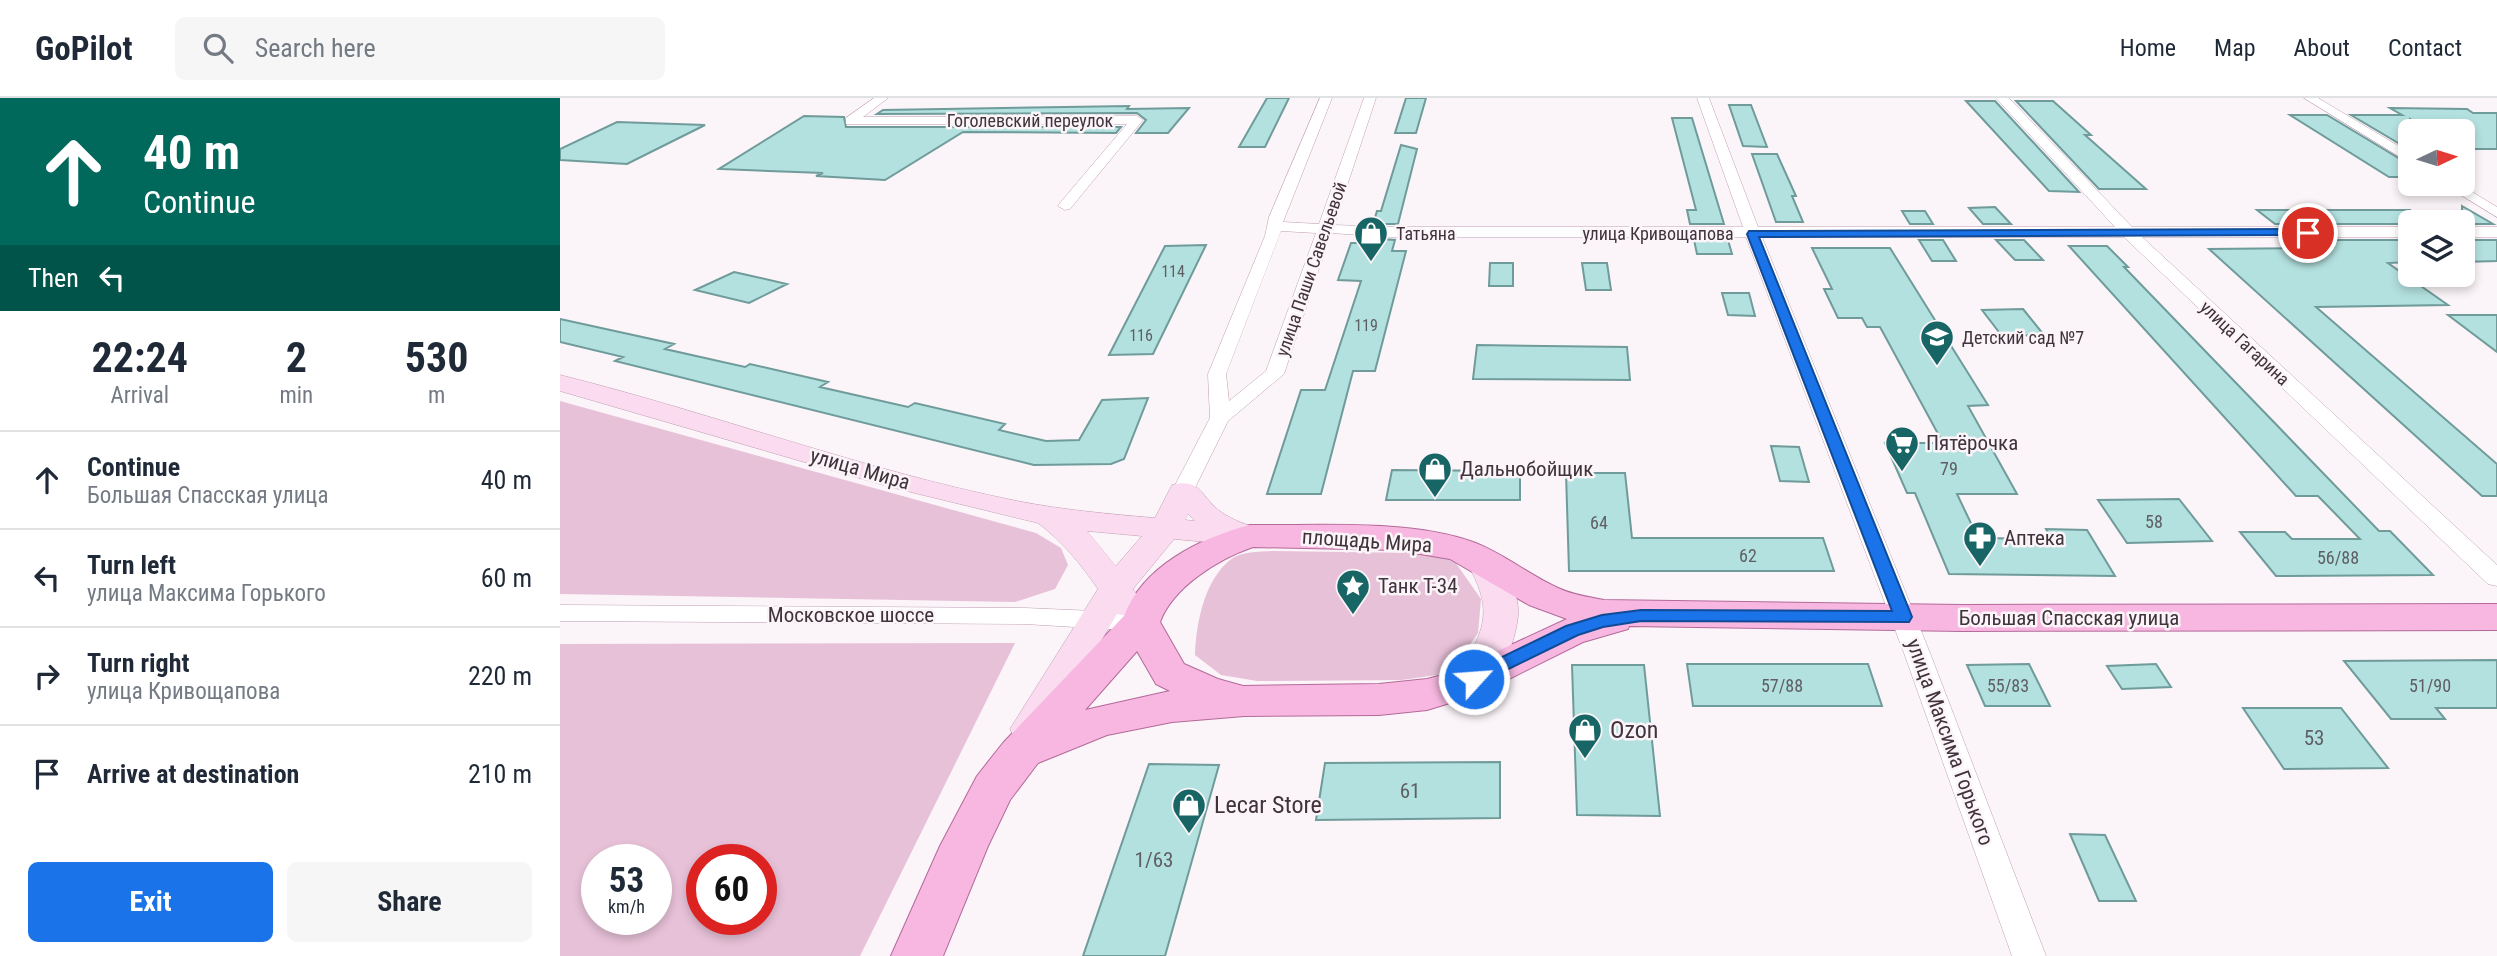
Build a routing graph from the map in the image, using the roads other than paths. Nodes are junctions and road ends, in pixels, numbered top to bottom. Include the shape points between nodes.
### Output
1 (882, 98) edge
2 (1326, 98) edge
3 (1370, 98) edge
4 (1703, 98) edge
5 (2002, 98) edge
6 (2310, 98) edge
7 (2398, 152) edge
8 (2469, 196) edge
9 (1065, 206) dead end
10 (2497, 213) edge
11 (1275, 226) junction
12 (1326, 228) junction
13 (2398, 232) edge
14 (2475, 232) edge
15 (2497, 232) edge
16 (2129, 233) junction
17 (1752, 234) junction
18 (560, 383) edge
19 (1220, 418) junction
20 (1183, 491) junction
21 (1048, 516) junction
22 (1164, 528) junction
23 (1250, 536) junction
24 (1481, 560) junction
25 (2497, 579) edge
26 (1115, 589) junction
27 (560, 613) edge
28 (1641, 615) junction
29 (1903, 617) junction
30 (2497, 617) edge
31 (1095, 621) junction
32 (1141, 622) junction
33 (1474, 679) junction
34 (1244, 700) junction
35 (1006, 772) junction
36 (917, 956) edge
37 (2029, 956) edge

1 - 9 street, Гоголевский переулок via 850,121 1137,120
2 - 11 street
3 - 12 street, улица Паши Савельевой
4 - 17 street, улица Максима Горького
5 - 16 street, улица Гагарина
6 - 7 street
8 - 10 street
11 - 12 street, улица Кривощапова
11 - 19 street via 1217,374
12 - 17 street, улица Кривощапова
12 - 19 street, улица Паши Савельевой via 1275,374
13 - 16 street, улица Кривощапова
14 - 15 street
16 - 17 street, улица Кривощапова
16 - 25 street, улица Гагарина
17 - 29 street, улица Максима Горького
18 - 21 street, улица Мира via 901,481
19 - 20 street, улица Паши Савельевой
20 - 22 street, улица Паши Савельевой
20 - 23 street via 1210,519
21 - 22 street, улица Мира
21 - 26 street via 1070,529
22 - 23 street, площадь Мира
22 - 26 street, улица Паши Савельевой
23 - 24 main road, площадь Мира via 1396,539 1461,550
23 - 32 main road, площадь Мира via 1226,544 1170,578 1149,600
24 - 28 main road, площадь Мира via 1569,607
24 - 33 street via 1494,578 1501,600 1500,631 1491,656
26 - 31 street, улица Паши Савельевой
26 - 32 street
27 - 31 street, Московское шоссе
28 - 29 main road, Большая Спасская улица
28 - 33 main road via 1572,631
29 - 30 main road, Большая Спасская улица
29 - 37 street, улица Максима Горького
31 - 32 street, Московское шоссе
31 - 35 street, улица Паши Савельевой
32 - 34 main road via 1170,674 1209,693
32 - 35 main road, площадь Мира
33 - 34 main road via 1408,697
34 - 35 main road via 1168,707 1101,720 1058,735
35 - 36 main road, площадь Мира via 964,846

